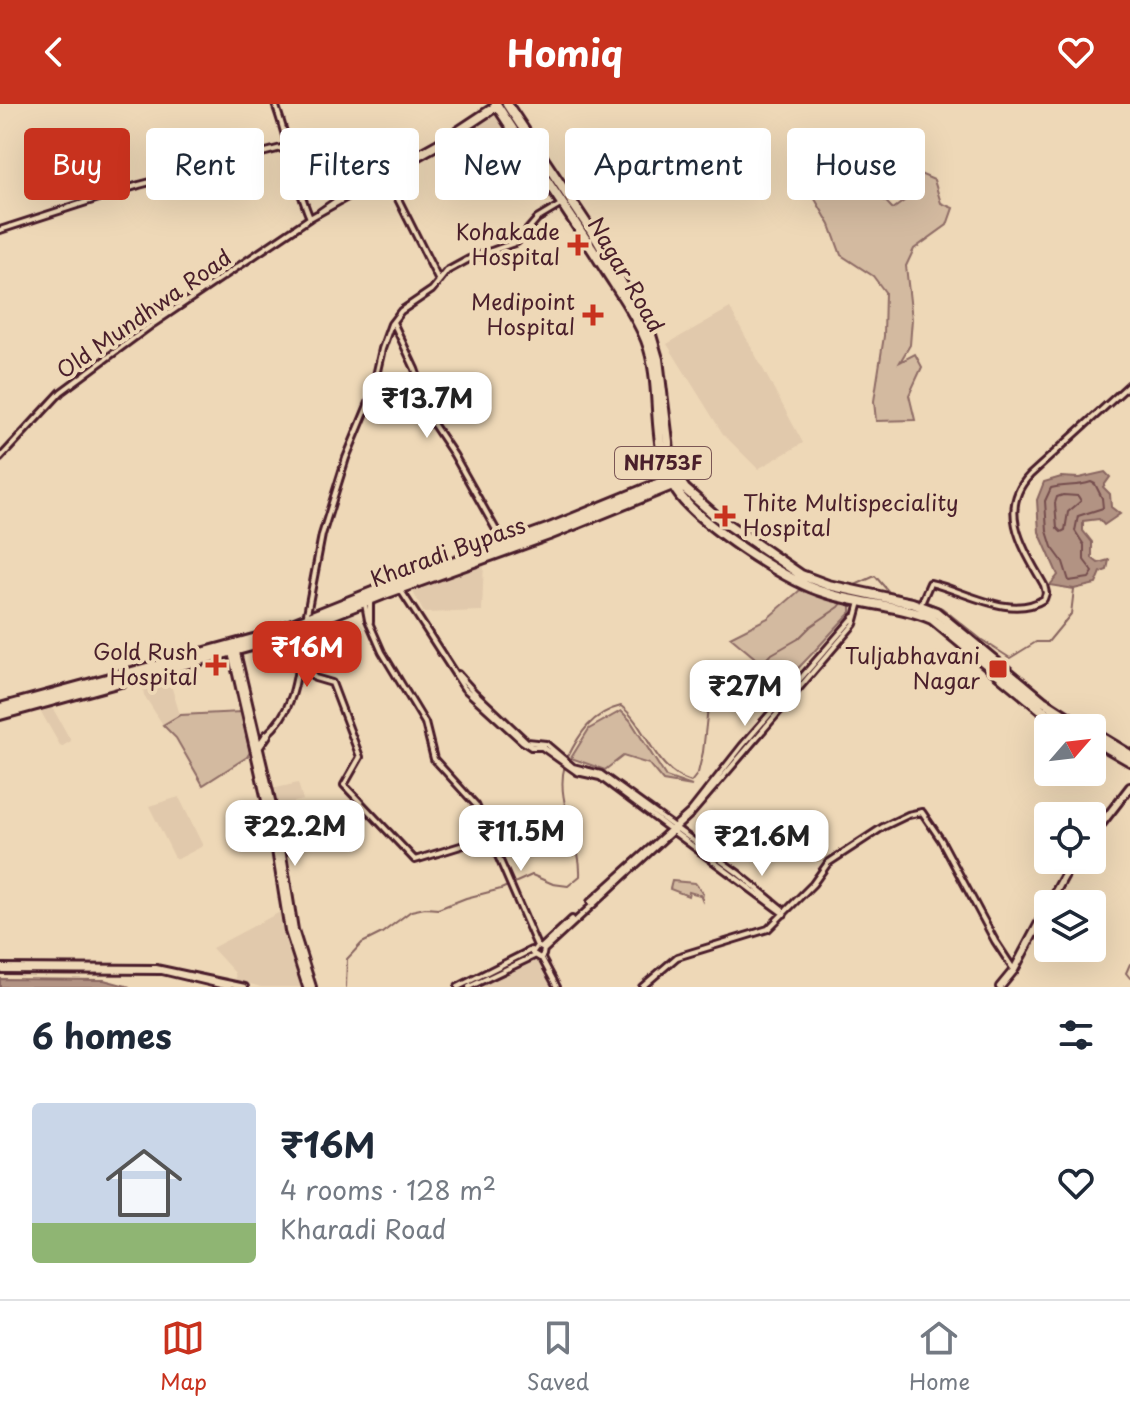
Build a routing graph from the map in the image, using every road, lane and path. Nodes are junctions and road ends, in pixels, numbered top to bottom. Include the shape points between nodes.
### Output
1 (275, 104) edge
2 (499, 105) edge
3 (283, 128) edge
4 (280, 148) edge
5 (419, 155) edge
6 (557, 189) junction
7 (303, 200) edge
8 (339, 200) edge
9 (398, 200) edge
10 (562, 204) junction
11 (310, 218) junction
12 (0, 230) edge
13 (439, 281) junction
14 (618, 281) junction
15 (393, 322) junction
16 (648, 327) junction
17 (1130, 384) edge
18 (0, 458) edge
19 (671, 485) junction
20 (503, 545) junction
21 (401, 588) junction
22 (848, 595) junction
23 (863, 598) junction
24 (367, 600) junction
25 (920, 606) junction
26 (305, 622) junction
27 (233, 648) junction
28 (299, 659) junction
29 (0, 708) edge
30 (1048, 708) junction
31 (1056, 714) edge
32 (1059, 714) edge
33 (0, 715) edge
34 (267, 735) joint
35 (255, 742) junction
36 (1106, 742) edge
37 (1106, 746) edge
38 (1130, 758) edge
39 (1130, 787) edge
40 (1106, 818) edge
41 (674, 829) junction
42 (490, 837) junction
43 (785, 913) junction
44 (1034, 932) edge
45 (539, 948) junction
46 (534, 956) junction
47 (541, 957) junction
48 (0, 968) edge
49 (1012, 968) junction
50 (229, 987) edge
51 (245, 987) edge
52 (309, 987) edge
53 (458, 987) edge
54 (469, 987) edge
55 (557, 987) edge
56 (642, 987) edge
57 (997, 987) edge

1 - 3 street
2 - 5 street, Old Mundhwa Road
2 - 6 highway, Nagar Road / NH753F
4 - 12 street via 139,185
6 - 10 highway, Nagar Road / NH753F
6 - 14 highway, Nagar Road / NH753F
7 - 11 street
8 - 11 street, Old Mundhwa Road
9 - 13 street
10 - 13 street via 536,220 517,242 454,266
10 - 14 highway, Nagar Road / NH753F
11 - 18 street, Old Mundhwa Road via 68,386
13 - 15 street
14 - 16 highway, Nagar Road / NH753F
14 - 19 highway, Nagar Road / NH753F via 648,347
15 - 20 street via 434,425
15 - 26 street via 322,535
16 - 19 highway
16 - 22 highway, Nagar Road / NH753F via 678,482 789,568
17 - 25 street via 1018,491 1017,535 1044,585 1044,599 1027,606 1003,604 930,583
19 - 20 highway, Kharadi Bypass via 544,537
19 - 22 highway, NH753F via 702,518 785,575 811,588
20 - 21 highway, Kharadi Bypass
20 - 26 highway, Kharadi Bypass
21 - 24 highway, Kharadi Bypass
21 - 41 street via 467,685 527,741 546,744 565,763 600,777
22 - 23 highway
23 - 25 highway
23 - 30 highway via 932,619
23 - 30 highway via 926,612 946,623
23 - 41 street via 854,617
24 - 26 highway, Kharadi Bypass
24 - 42 street via 370,625 425,723 434,759 476,805
25 - 30 highway via 948,620
26 - 27 highway, Kharadi Bypass
26 - 28 street
27 - 29 highway, Kharadi Bypass
27 - 33 highway, Kharadi Bypass
27 - 35 main road
28 - 34 street via 293,699
28 - 42 street via 315,678 332,683 360,757 344,785 415,860
30 - 31 highway
30 - 32 highway
34 - 35 main road
35 - 52 main road
36 - 38 highway
37 - 38 highway
39 - 40 main road
41 - 43 street
41 - 45 street
42 - 45 street
43 - 49 street via 828,863 883,827 922,812
43 - 56 street via 766,930 677,957
44 - 49 main road
45 - 46 street
45 - 47 street
45 - 53 street
46 - 47 street
46 - 54 street
47 - 55 street
48 - 50 street via 162,971
48 - 51 street via 156,968
49 - 57 main road

